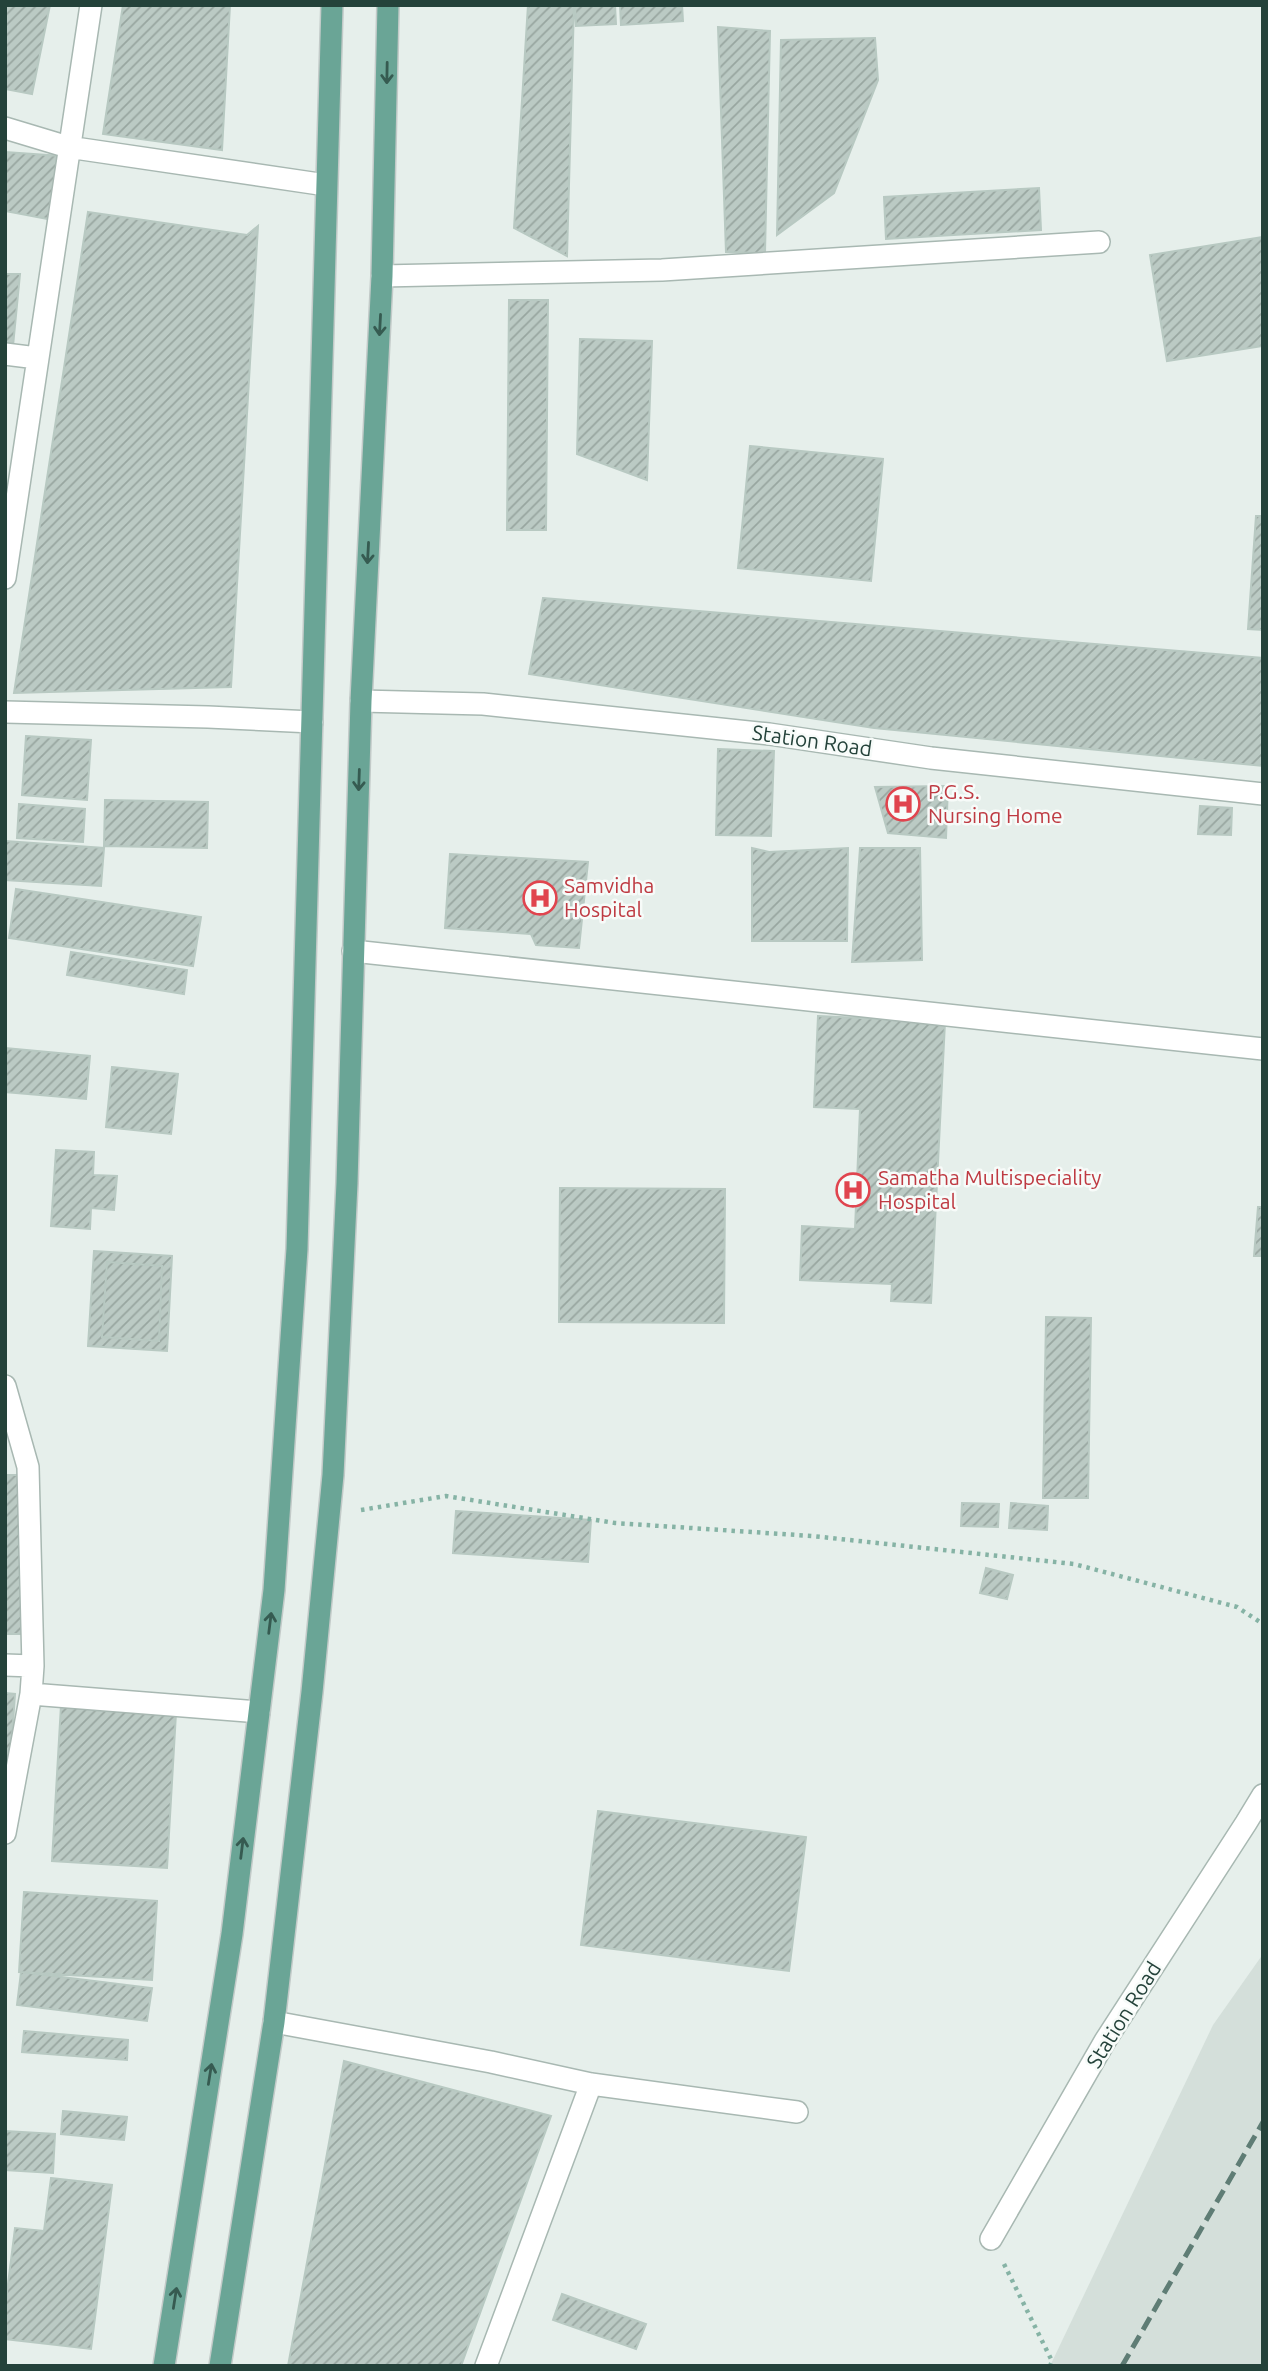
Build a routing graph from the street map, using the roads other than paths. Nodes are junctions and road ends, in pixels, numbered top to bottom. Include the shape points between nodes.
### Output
1 (91, 5) edge
2 (332, 5) edge
3 (388, 5) edge
4 (5, 128) edge
5 (68, 147) junction
6 (326, 185) junction
7 (1099, 242) dead end
8 (382, 276) junction
9 (5, 354) edge
10 (37, 358) junction
11 (5, 578) edge
12 (361, 701) junction
13 (5, 712) edge
14 (312, 722) junction
15 (1263, 794) edge
16 (354, 951) junction
17 (1263, 1049) edge
18 (5, 1386) edge
19 (5, 1664) edge
20 (33, 1666) junction
21 (31, 1694) junction
22 (259, 1712) junction
23 (1263, 1795) edge
24 (6, 1824) edge
25 (274, 2022) junction
26 (592, 2084) junction
27 (797, 2112) dead end
28 (991, 2239) road end
29 (164, 2366) edge
30 (220, 2366) edge
31 (486, 2366) edge

1 - 5 street
2 - 6 main road
3 -> 8 main road
4 - 5 street
5 - 6 street
5 - 10 street
6 - 14 main road
7 - 8 street via 662,270
8 -> 12 main road
9 - 10 street
10 - 11 street
12 - 15 street, Station Road via 483,704 619,718
12 -> 16 main road
13 - 14 street
22 -> 14 main road via 274,1590 297,1249
16 - 17 street
16 - 25 main road via 333,1475
18 - 20 street via 27,1467
19 - 20 street
20 - 21 street
21 - 22 street
21 - 24 street
29 -> 22 main road via 232,1934
23 - 28 street, Station Road via 1105,2041
25 - 26 street
25 - 30 main road
26 - 27 street
26 - 31 street

